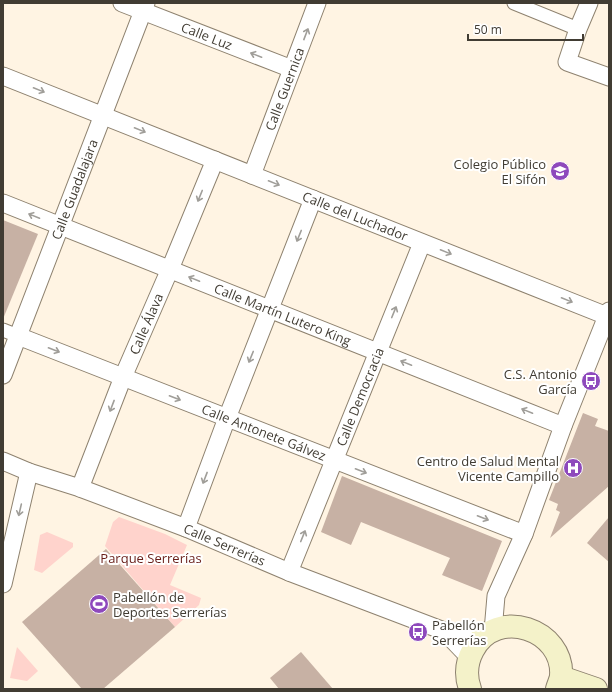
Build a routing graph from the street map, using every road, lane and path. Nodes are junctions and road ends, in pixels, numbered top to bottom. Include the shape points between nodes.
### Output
1 (122, 3) edge
2 (317, 3) edge
3 (514, 3) edge
4 (589, 3) edge
5 (145, 7) edge
6 (578, 29) junction
7 (292, 69) junction
8 (3, 76) edge
9 (609, 77) edge
10 (104, 116) junction
11 (215, 160) junction
12 (252, 175) junction
13 (313, 199) junction
14 (3, 203) edge
15 (60, 226) junction
16 (422, 243) junction
17 (170, 269) junction
18 (270, 310) junction
19 (608, 314) edge
20 (10, 333) edge
21 (377, 352) junction
22 (3, 375) edge
23 (123, 377) junction
24 (227, 418) junction
25 (563, 426) junction
26 (334, 460) junction
27 (3, 461) edge
28 (29, 472) junction
29 (80, 488) junction
30 (186, 528) junction
31 (524, 534) junction
32 (289, 572) junction
33 (3, 584) edge
34 (495, 599) junction
35 (519, 626) junction
36 (444, 631) junction
37 (483, 634) junction
38 (469, 658) junction
39 (559, 683) edge
40 (470, 689) edge
41 (596, 689) edge

1 - 5 street, Calle Luz
7 -> 2 street, Calle Guernica
3 - 6 street
4 - 6 street
7 -> 5 street, Calle Luz
5 - 10 street, Calle Guadalajara
6 - 9 street via 567,62
7 - 12 street, Calle Guernica
8 -> 10 street, Calle del Luchador
10 -> 11 street, Calle del Luchador
10 - 15 street, Calle Guadalajara
11 - 12 street, Calle del Luchador
11 -> 17 street, Calle Álava
12 -> 13 street, Calle del Luchador
13 - 16 street, Calle del Luchador
13 -> 18 street
15 -> 14 street, Calle Martín Lutero King
15 - 17 street, Calle Martín Lutero King
15 - 20 street, Calle Guadalajara
16 -> 19 street, Calle del Luchador
21 -> 16 street, Calle Democracia
18 -> 17 street, Calle Martín Lutero King
17 - 23 street, Calle Álava
18 - 21 street, Calle Martín Lutero King
18 -> 24 street
19 - 25 street
20 - 22 street, Calle Guadalajara
20 -> 23 street, Calle Antonete Gálvez
25 -> 21 street, Calle Martín Lutero King
21 - 26 street, Calle Democracia
23 -> 24 street, Calle Antonete Gálvez
23 -> 29 street, Calle Álava
24 - 26 street, Calle Antonete Gálvez
24 -> 30 street
25 - 31 street
26 -> 31 street, Calle Antonete Gálvez
32 -> 26 street, Calle Democracia
27 - 28 street, Calle Serrerías
28 - 29 street, Calle Serrerías
28 -> 33 street
29 - 30 street, Calle Serrerías
30 - 32 street, Calle Serrerías
31 - 34 street
32 - 36 street, Calle Serrerías
34 - 35 street via 508,618
34 - 37 street
35 - 37 main road via 506,626
35 - 39 main road via 536,632 550,643 558,659
36 - 37 street
36 - 38 street
37 - 38 main road
38 - 40 main road via 467,681
39 - 41 main road

